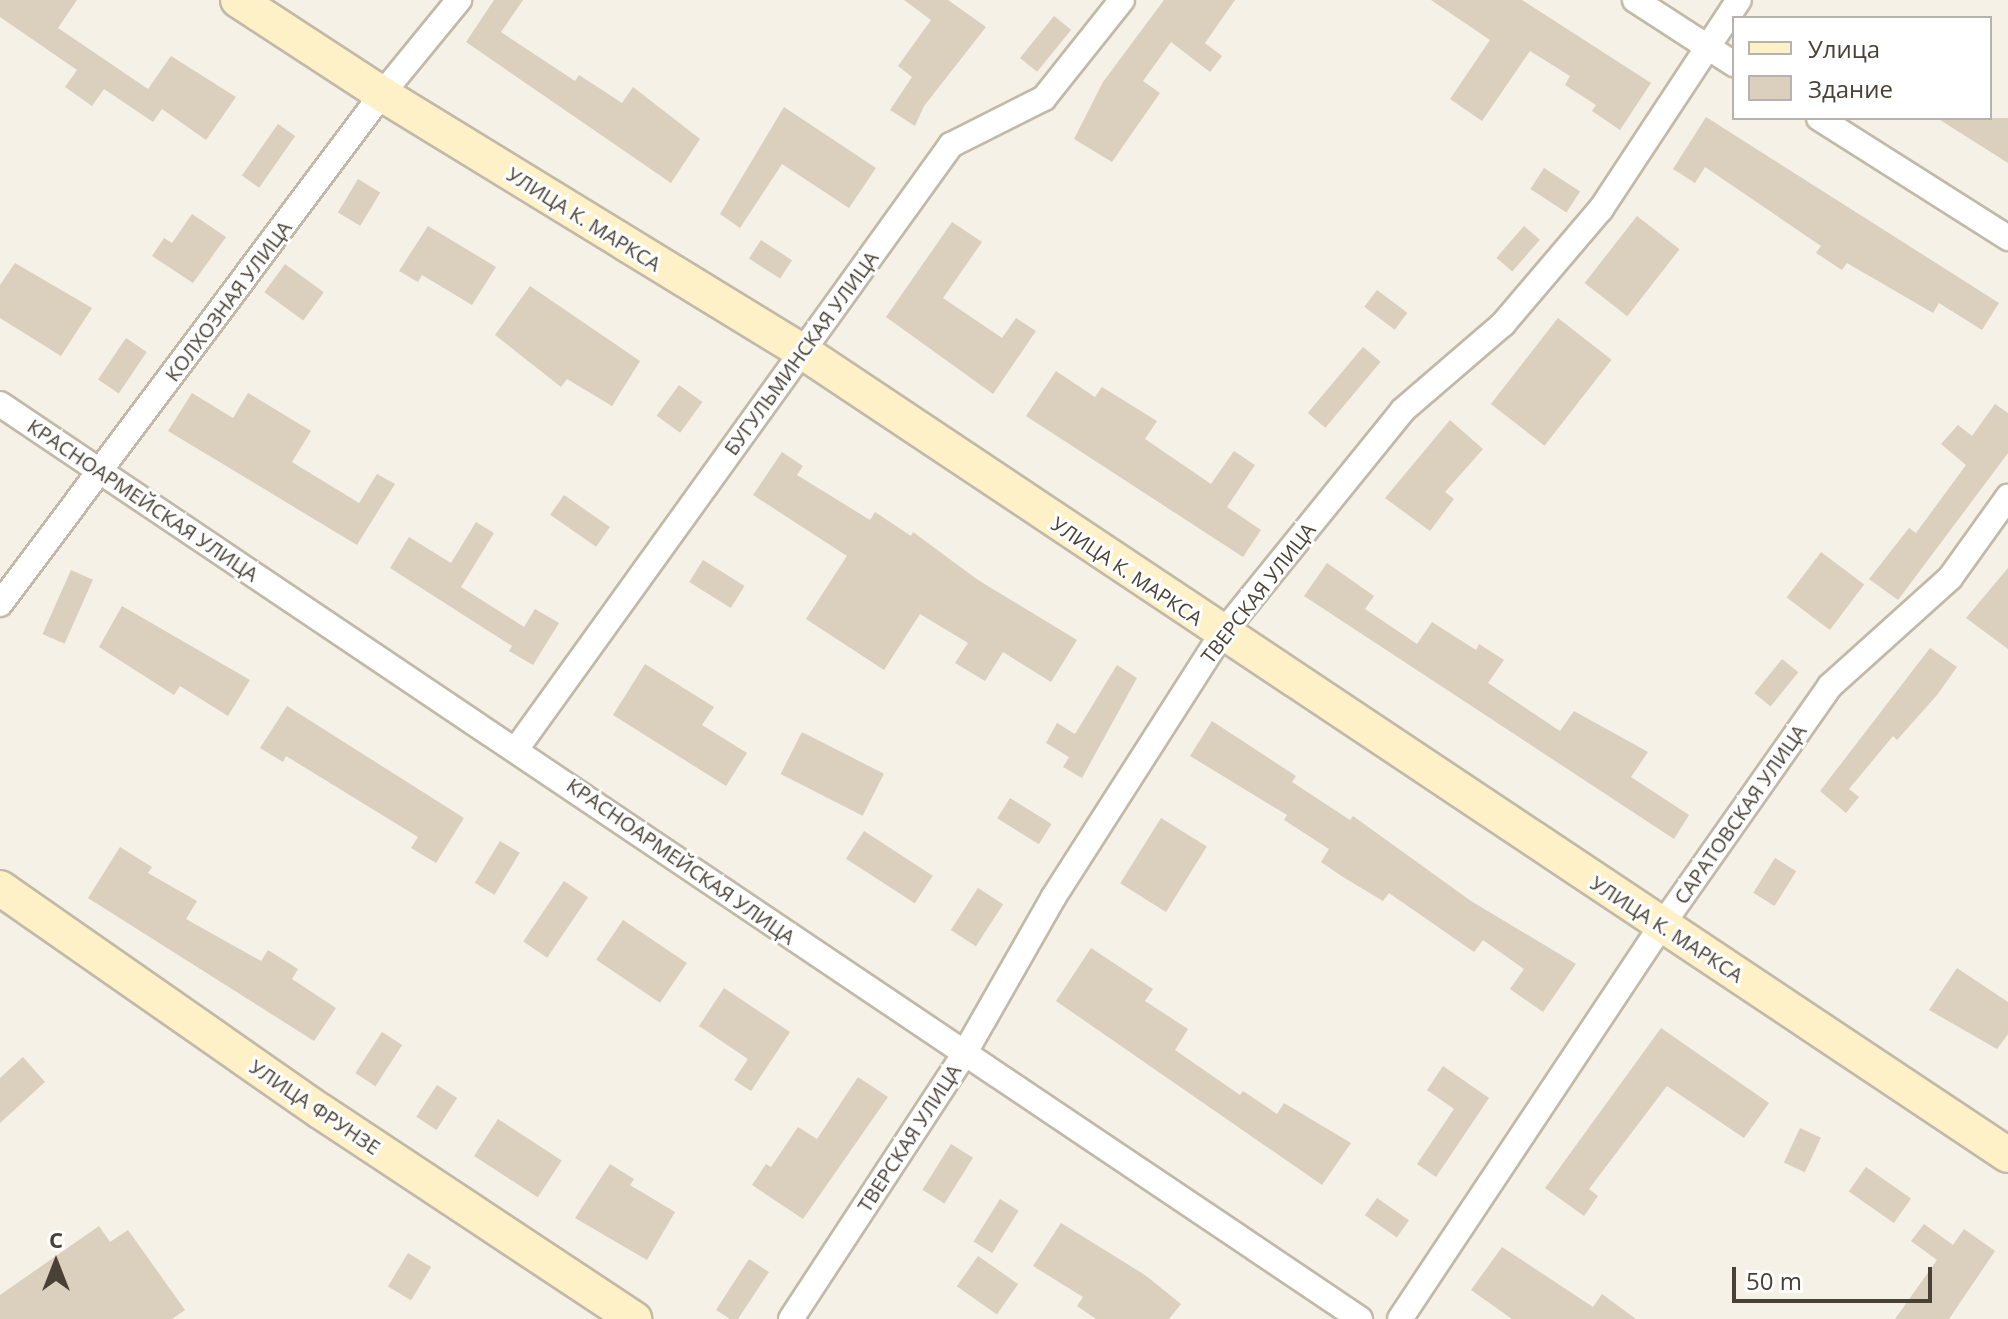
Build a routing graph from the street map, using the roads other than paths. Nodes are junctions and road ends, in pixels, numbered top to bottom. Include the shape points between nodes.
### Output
1 (238, 0) edge
2 (459, 0) edge
3 (1122, 0) edge
4 (1635, 0) edge
5 (1739, 0) edge
6 (1709, 48) junction
7 (1732, 63) edge
8 (382, 94) junction
9 (1822, 120) edge
10 (2008, 238) edge
11 (802, 351) junction
12 (0, 404) edge
13 (100, 472) junction
14 (2008, 497) edge
15 (0, 604) edge
16 (1221, 635) junction
17 (517, 748) junction
18 (0, 888) edge
19 (1662, 925) junction
20 (963, 1056) junction
21 (2008, 1155) edge
22 (634, 1319) edge
23 (791, 1319) edge
24 (1360, 1319) edge
25 (1400, 1319) edge

1 - 8 main road, УЛИЦА К. МАРКСА
2 - 8 street, КОЛХОЗНАЯ УЛИЦА
3 - 11 street, БУГУЛЬМИНСКАЯ УЛИЦА via 1044,98 951,145
4 - 6 street
5 - 6 street, ТВЕРСКАЯ УЛИЦА
6 - 7 street
6 - 16 street, ТВЕРСКАЯ УЛИЦА via 1601,209 1503,324 1403,410
8 - 11 main road, УЛИЦА К. МАРКСА
8 - 13 street, КОЛХОЗНАЯ УЛИЦА
9 - 10 street
11 - 16 main road, УЛИЦА К. МАРКСА
11 - 17 street, БУГУЛЬМИНСКАЯ УЛИЦА
12 - 13 street, КРАСНОАРМЕЙСКАЯ УЛИЦА
13 - 15 street, КОЛХОЗНАЯ УЛИЦА
13 - 17 street, КРАСНОАРМЕЙСКАЯ УЛИЦА
14 - 19 street, САРАТОВСКАЯ УЛИЦА via 1950,578 1830,686
16 - 19 main road, УЛИЦА К. МАРКСА
16 - 20 street, ТВЕРСКАЯ УЛИЦА via 1053,898
17 - 20 street, КРАСНОАРМЕЙСКАЯ УЛИЦА
18 - 22 main road, УЛИЦА ФРУНЗЕ via 320,1111
19 - 21 main road, УЛИЦА К. МАРКСА
19 - 25 street, САРАТОВСКАЯ УЛИЦА
20 - 23 street, ТВЕРСКАЯ УЛИЦА
20 - 24 street, КРАСНОАРМЕЙСКАЯ УЛИЦА

